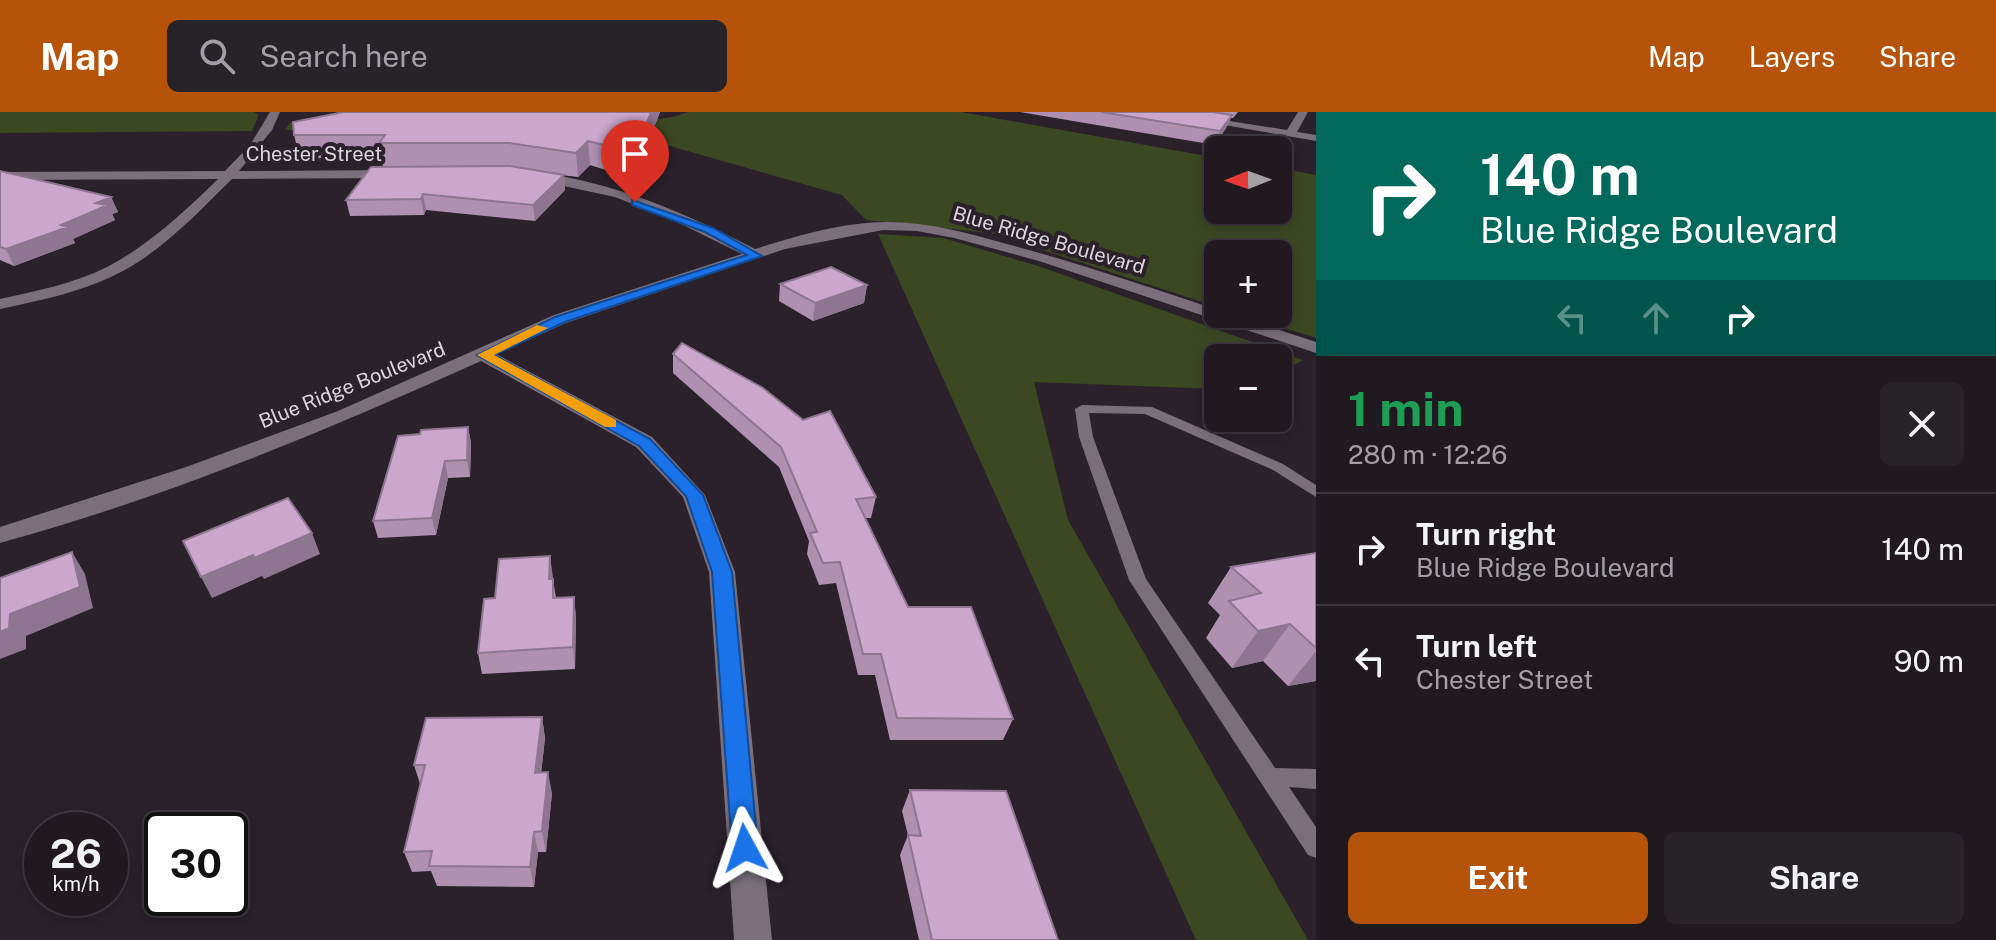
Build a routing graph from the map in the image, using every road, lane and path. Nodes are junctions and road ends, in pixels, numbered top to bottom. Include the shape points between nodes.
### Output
1 (275, 112) edge
2 (1154, 112) edge
3 (1303, 112) edge
4 (1290, 134) junction
5 (1316, 138) edge
6 (417, 174) edge
7 (228, 175) junction
8 (524, 175) edge
9 (0, 176) edge
10 (757, 256) junction
11 (0, 304) edge
12 (1316, 348) edge
13 (484, 355) junction
14 (1316, 492) edge
15 (0, 535) edge
16 (1269, 777) junction
17 (1316, 779) edge
18 (1316, 847) edge
19 (753, 940) edge

1 - 7 street via 266,133
2 - 4 street
3 - 4 street
4 - 5 street
6 - 7 street, Chester Street
7 - 9 street, Chester Street
7 - 11 street via 124,264 91,279
8 - 10 street via 586,184 709,230
10 - 12 street, Blue Ridge Boulevard via 835,233 917,227 1044,258
10 - 13 street, Blue Ridge Boulevard via 560,319
13 - 15 street, Blue Ridge Boulevard via 194,472
13 - 19 street via 644,442 694,495 722,572
14 - 16 lane via 1278,467 1147,410 1082,409 1086,437 1138,580
16 - 17 lane
16 - 18 lane

